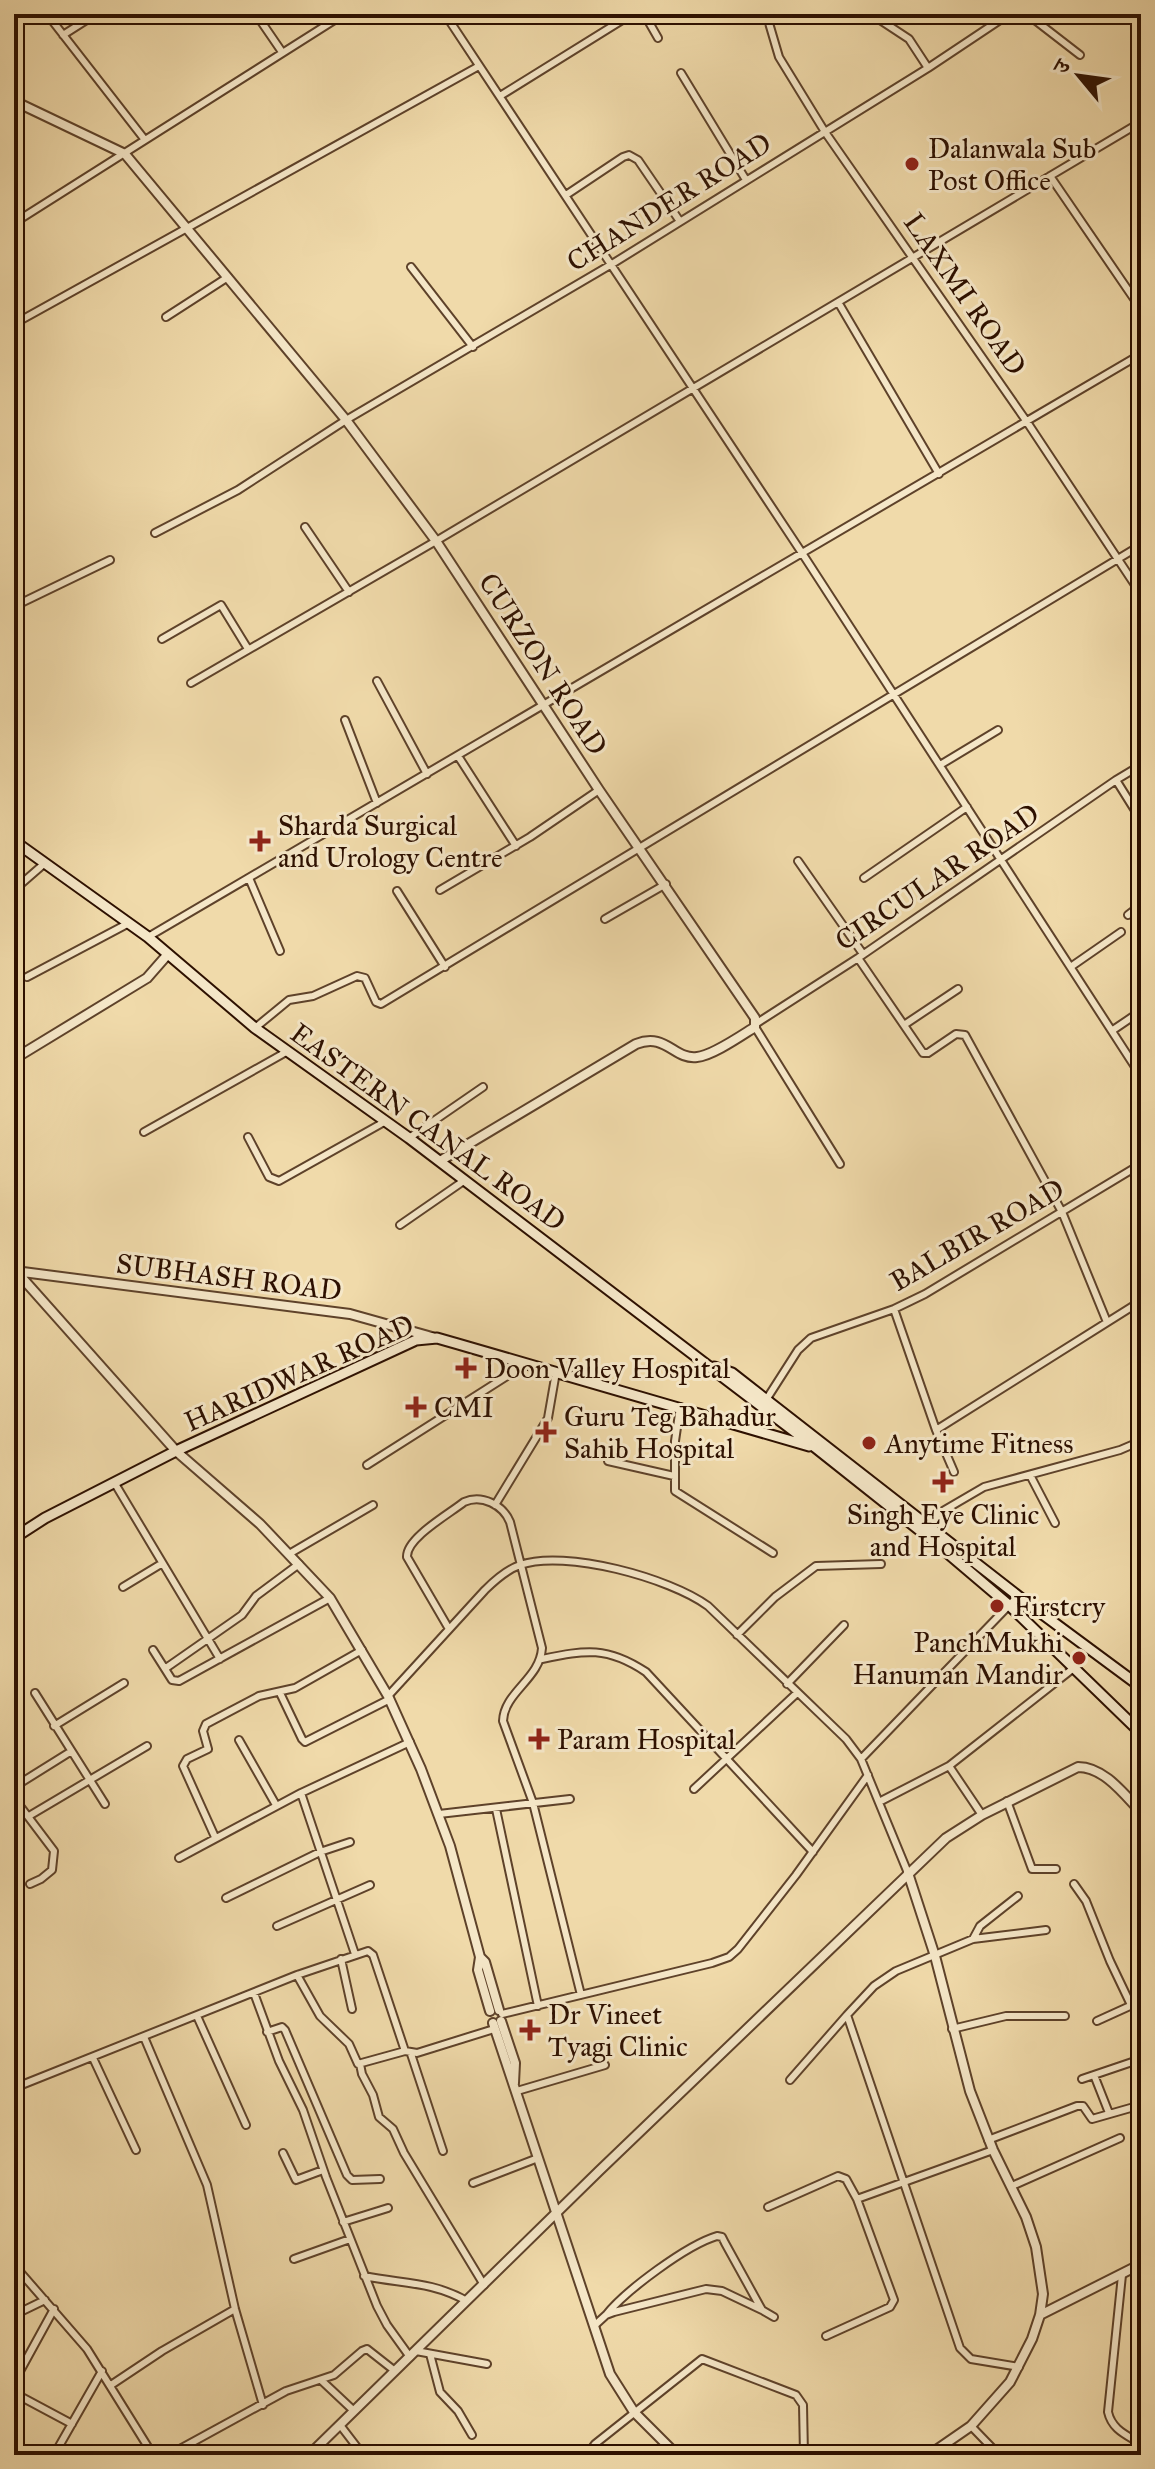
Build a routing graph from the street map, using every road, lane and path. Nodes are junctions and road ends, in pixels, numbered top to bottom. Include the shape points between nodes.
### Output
1 (47, 14) edge
2 (96, 14) edge
3 (256, 14) edge
4 (344, 14) edge
5 (445, 14) edge
6 (632, 14) edge
7 (641, 14) edge
8 (871, 14) edge
9 (1009, 14) edge
10 (1027, 14) edge
11 (766, 16) edge
12 (63, 35) junction
13 (658, 38) dead end
14 (282, 52) junction
15 (1080, 55) dead end
16 (479, 66) junction
17 (928, 68) junction
18 (681, 73) dead end
19 (500, 96) junction
20 (14, 101) edge
21 (1141, 122) edge
22 (825, 132) junction
23 (145, 140) junction
24 (125, 154) junction
25 (1050, 176) junction
26 (746, 180) junction
27 (566, 195) junction
28 (679, 220) junction
29 (14, 223) edge
30 (187, 228) junction
31 (913, 258) junction
32 (612, 264) junction
33 (411, 267) dead end
34 (228, 277) junction
35 (838, 302) junction
36 (1141, 309) edge
37 (166, 317) dead end
38 (14, 324) edge
39 (473, 347) junction
40 (1141, 354) edge
41 (693, 388) junction
42 (346, 420) junction
43 (1027, 422) junction
44 (939, 474) junction
45 (305, 527) dead end
46 (155, 533) dead end
47 (436, 541) junction
48 (1141, 545) edge
49 (802, 553) junction
50 (1117, 559) junction
51 (110, 560) dead end
52 (349, 592) junction
53 (1141, 594) edge
54 (14, 602) edge
55 (162, 639) dead end
56 (248, 649) junction
57 (377, 681) dead end
58 (191, 683) dead end
59 (895, 695) junction
60 (544, 707) junction
61 (345, 720) dead end
62 (998, 730) dead end
63 (458, 756) junction
64 (940, 765) junction
65 (1141, 765) edge
66 (427, 774) junction
67 (1116, 780) junction
68 (599, 790) junction
69 (377, 803) junction
70 (967, 807) junction
71 (1141, 820) edge
72 (14, 841) edge
73 (516, 846) junction
74 (639, 847) junction
75 (1002, 859) junction
76 (798, 861) dead end
77 (45, 863) junction
78 (249, 878) junction
79 (864, 878) dead end
80 (666, 884) junction
81 (14, 890) edge
82 (440, 890) dead end
83 (397, 891) dead end
84 (1141, 905) edge
85 (1128, 915) dead end
86 (605, 919) dead end
87 (129, 923) junction
88 (1121, 932) dead end
89 (148, 937) junction
90 (280, 951) dead end
91 (168, 954) junction
92 (860, 956) junction
93 (1072, 966) junction
94 (445, 967) junction
95 (27, 977) dead end
96 (958, 989) dead end
97 (1141, 1011) edge
98 (756, 1025) junction
99 (904, 1025) junction
100 (255, 1028) junction
101 (1113, 1030) junction
102 (288, 1051) junction
103 (14, 1059) edge
104 (1141, 1076) edge
105 (483, 1087) dead end
106 (386, 1121) junction
107 (144, 1132) dead end
108 (248, 1137) dead end
109 (409, 1138) junction
110 (440, 1161) junction
111 (840, 1164) dead end
112 (1141, 1164) edge
113 (465, 1180) junction
114 (1062, 1212) junction
115 (400, 1225) dead end
116 (15, 1271) edge
117 (1141, 1301) edge
118 (894, 1309) junction
119 (1107, 1322) junction
120 (437, 1338) junction
121 (526, 1364) junction
122 (711, 1366) junction
123 (556, 1372) junction
124 (766, 1400) junction
125 (680, 1407) junction
126 (936, 1430) junction
127 (1141, 1441) edge
128 (819, 1445) junction
129 (176, 1451) junction
130 (608, 1461) dead end
131 (367, 1465) dead end
132 (954, 1472) dead end
133 (1030, 1475) junction
134 (674, 1476) junction
135 (114, 1482) junction
136 (373, 1505) dead end
137 (495, 1505) junction
138 (1055, 1523) dead end
139 (920, 1525) junction
140 (15, 1536) edge
141 (773, 1553) dead end
142 (289, 1554) junction
143 (161, 1564) junction
144 (299, 1564) junction
145 (521, 1564) junction
146 (881, 1564) dead end
147 (123, 1587) dead end
148 (1018, 1596) junction
149 (330, 1598) junction
150 (1010, 1606) junction
151 (844, 1625) dead end
152 (449, 1629) junction
153 (737, 1635) junction
154 (207, 1640) junction
155 (153, 1650) dead end
156 (362, 1650) junction
157 (220, 1659) junction
158 (542, 1659) junction
159 (1075, 1667) junction
160 (166, 1668) junction
161 (124, 1683) dead end
162 (787, 1684) junction
163 (1141, 1687) edge
164 (35, 1693) dead end
165 (280, 1693) junction
166 (797, 1693) junction
167 (389, 1697) junction
168 (54, 1726) junction
169 (1141, 1733) edge
170 (239, 1740) dead end
171 (410, 1742) junction
172 (147, 1746) dead end
173 (70, 1752) junction
174 (727, 1758) junction
175 (861, 1759) junction
176 (949, 1766) junction
177 (868, 1775) junction
178 (90, 1781) junction
179 (14, 1787) edge
180 (694, 1789) dead end
181 (301, 1793) junction
182 (14, 1798) edge
183 (570, 1799) dead end
184 (1007, 1801) junction
185 (879, 1802) junction
186 (533, 1803) junction
187 (105, 1804) dead end
188 (276, 1805) junction
189 (496, 1809) junction
190 (1141, 1812) edge
191 (439, 1814) junction
192 (982, 1815) junction
193 (29, 1816) junction
194 (215, 1837) junction
195 (350, 1842) dead end
196 (320, 1852) junction
197 (813, 1852) junction
198 (179, 1858) dead end
199 (1056, 1869) dead end
200 (908, 1873) junction
201 (30, 1884) dead end
202 (1074, 1884) dead end
203 (370, 1885) dead end
204 (1018, 1896) dead end
205 (226, 1898) dead end
206 (336, 1898) junction
207 (277, 1926) dead end
208 (1046, 1930) dead end
209 (973, 1939) junction
210 (355, 1954) junction
211 (935, 1956) junction
212 (341, 1959) junction
213 (297, 1975) junction
214 (254, 1993) junction
215 (581, 1995) junction
216 (1141, 2001) edge
217 (1131, 2005) junction
218 (538, 2006) junction
219 (352, 2009) dead end
220 (847, 2015) junction
221 (197, 2016) junction
222 (1065, 2016) dead end
223 (497, 2018) junction
224 (1097, 2021) dead end
225 (952, 2029) junction
226 (267, 2032) junction
227 (144, 2037) junction
228 (408, 2052) junction
229 (93, 2058) junction
230 (1141, 2059) edge
231 (360, 2064) junction
232 (605, 2065) dead end
233 (1094, 2075) junction
234 (1082, 2079) dead end
235 (790, 2080) dead end
236 (14, 2088) edge
237 (516, 2088) junction
238 (1141, 2105) edge
239 (1109, 2113) junction
240 (246, 2125) dead end
241 (1120, 2138) dead end
242 (988, 2140) junction
243 (136, 2150) dead end
244 (993, 2150) junction
245 (443, 2151) dead end
246 (283, 2153) dead end
247 (538, 2158) junction
248 (323, 2170) junction
249 (380, 2179) dead end
250 (903, 2181) junction
251 (473, 2183) dead end
252 (1012, 2186) junction
253 (857, 2199) junction
254 (768, 2207) dead end
255 (388, 2208) dead end
256 (557, 2213) junction
257 (343, 2222) junction
258 (350, 2239) junction
259 (294, 2259) dead end
260 (1141, 2264) edge
261 (14, 2265) edge
262 (1122, 2275) junction
263 (364, 2276) junction
264 (484, 2285) junction
265 (45, 2300) junction
266 (467, 2301) junction
267 (54, 2309) junction
268 (235, 2309) junction
269 (762, 2310) junction
270 (14, 2315) edge
271 (606, 2315) junction
272 (1040, 2315) junction
273 (774, 2317) dead end
274 (594, 2326) junction
275 (826, 2336) dead end
276 (413, 2354) junction
277 (430, 2354) junction
278 (487, 2364) dead end
279 (1019, 2367) junction
280 (102, 2371) junction
281 (395, 2371) junction
282 (321, 2380) junction
283 (14, 2382) edge
284 (111, 2385) junction
285 (14, 2393) edge
286 (263, 2405) junction
287 (354, 2411) junction
288 (634, 2412) junction
289 (72, 2424) junction
290 (340, 2425) junction
291 (971, 2426) junction
292 (472, 2435) dead end
293 (1141, 2444) edge
294 (149, 2447) junction
295 (54, 2455) edge
296 (144, 2455) edge
297 (153, 2455) edge
298 (169, 2455) edge
299 (309, 2455) edge
300 (363, 2455) edge
301 (587, 2455) edge
302 (677, 2455) edge
303 (804, 2455) edge
304 (929, 2455) edge
305 (999, 2455) edge

1 - 12 street
2 - 12 street
3 - 14 street
4 - 14 street
5 - 16 street
6 - 19 street
7 - 13 street
8 - 17 street via 909,39
9 - 17 street, CHANDER ROAD
10 - 15 street
11 - 22 street, LAXMI ROAD via 779,57
12 - 23 street
14 - 23 street
16 - 19 street
16 - 30 street
17 - 22 street, CHANDER ROAD
18 - 26 street
19 - 27 street
20 - 24 street, CURZON ROAD
21 - 25 street
22 - 26 street, CHANDER ROAD
22 - 31 street, LAXMI ROAD
23 - 24 street
24 - 29 street
24 - 30 street, CURZON ROAD
25 - 31 street
25 - 36 street
26 - 28 street, CHANDER ROAD
27 - 28 street via 629,155 638,160
27 - 32 street
28 - 32 street, CHANDER ROAD
30 - 34 street, CURZON ROAD
30 - 38 street
31 - 35 street
31 - 43 street, LAXMI ROAD
32 - 39 street, CHANDER ROAD
32 - 41 street
33 - 39 street
34 - 37 street
34 - 42 street, CURZON ROAD
35 - 41 street
35 - 44 street
39 - 42 street, CHANDER ROAD
40 - 43 street
41 - 47 street
41 - 49 street
42 - 46 street, CHANDER ROAD via 238,490
42 - 47 street, CURZON ROAD
43 - 44 street
43 - 50 street, LAXMI ROAD
44 - 49 street
45 - 52 street
47 - 52 street
47 - 60 street, CURZON ROAD
48 - 50 street
49 - 59 street
49 - 60 street
50 - 53 street, LAXMI ROAD
50 - 59 street
51 - 54 street
52 - 56 street
55 - 56 street via 221,605
56 - 58 street
57 - 66 street
59 - 64 street
59 - 74 street
60 - 63 street
60 - 68 street, CURZON ROAD
61 - 69 street
62 - 64 street
63 - 66 street
63 - 73 street
64 - 70 street
65 - 67 street, CIRCULAR ROAD
66 - 69 street
67 - 71 street
67 - 75 street, CIRCULAR ROAD
68 - 73 street
68 - 74 street, CURZON ROAD
69 - 78 street
70 - 75 street
70 - 79 street
72 - 77 main road, EASTERN CANAL ROAD
73 - 82 street
74 - 80 street, CURZON ROAD
74 - 94 street
75 - 92 street, CIRCULAR ROAD
75 - 93 street
76 - 92 street
77 - 81 street
77 - 87 main road, EASTERN CANAL ROAD
78 - 89 street
78 - 90 street
80 - 86 street
80 - 98 street, CURZON ROAD
83 - 94 street
84 - 85 street
87 - 89 main road, EASTERN CANAL ROAD
87 - 95 street
88 - 93 street
89 - 91 main road, EASTERN CANAL ROAD
91 - 100 main road, EASTERN CANAL ROAD
91 - 103 street via 147,978
92 - 98 street, CIRCULAR ROAD
92 - 99 street
93 - 101 street
94 - 100 street via 378,1005 365,978 357,976 313,996 289,1000
96 - 99 street
97 - 101 street
98 - 110 street via 701,1057 654,1040 636,1044
98 - 111 street
99 - 114 street via 925,1054 956,1034 965,1035
100 - 102 main road, EASTERN CANAL ROAD
101 - 104 street
102 - 106 main road, EASTERN CANAL ROAD
102 - 107 street
105 - 109 street
106 - 108 street via 279,1181 269,1177
106 - 109 main road, EASTERN CANAL ROAD
109 - 110 main road, EASTERN CANAL ROAD
110 - 113 main road, EASTERN CANAL ROAD
112 - 114 street, BALBIR ROAD
113 - 115 street
113 - 122 main road, EASTERN CANAL ROAD
114 - 118 street, BALBIR ROAD via 951,1281
114 - 119 street
116 - 120 street, SUBHASH ROAD via 350,1314
116 - 129 street
117 - 119 street
118 - 124 street, BALBIR ROAD via 811,1338
118 - 126 street
119 - 126 street
120 - 121 main road, HARIDWAR ROAD
120 - 129 main road, HARIDWAR ROAD via 400,1346
121 - 123 main road, HARIDWAR ROAD
121 - 131 street
122 - 124 main road via 732,1373
122 - 128 main road, EASTERN CANAL ROAD
123 - 125 main road, HARIDWAR ROAD
123 - 137 street via 548,1418
124 - 128 main road
125 - 128 main road, HARIDWAR ROAD
125 - 134 street
126 - 132 street
127 - 133 street
128 - 139 main road, HARIDWAR ROAD
129 - 135 main road, HARIDWAR ROAD
129 - 142 street
130 - 134 street
133 - 138 street
133 - 139 street via 984,1487
134 - 141 street via 677,1493
135 - 140 main road, HARIDWAR ROAD
135 - 143 street
136 - 142 street
137 - 145 street via 507,1516
137 - 152 street via 476,1499 464,1502 406,1551
139 - 148 main road
139 - 150 main road
142 - 144 street
143 - 147 street
143 - 154 street
144 - 149 street
144 - 154 street
145 - 152 street via 500,1576
145 - 153 street via 568,1561 654,1579 696,1597
145 - 158 street
146 - 153 street via 816,1566
148 - 150 street
148 - 163 main road
149 - 156 street
149 - 157 street
150 - 159 main road
150 - 175 street
151 - 162 street
152 - 167 street
153 - 162 street
154 - 157 street
154 - 160 street
155 - 160 street
156 - 165 street
156 - 167 street
157 - 160 street via 176,1682
158 - 174 street via 601,1651 633,1664 658,1683
158 - 186 street via 504,1711
159 - 169 main road
159 - 176 street
161 - 168 street
162 - 166 street
164 - 168 street
165 - 167 street via 305,1742
165 - 194 street via 259,1696 209,1721 203,1731 208,1749 183,1764
166 - 174 street
166 - 175 street
167 - 171 street
168 - 173 street
170 - 188 street
171 - 181 street
171 - 191 street
172 - 178 street
173 - 178 street
173 - 179 street
174 - 180 street
174 - 197 street
175 - 177 street
176 - 185 street
176 - 192 street
177 - 185 street
177 - 197 street
178 - 187 street
178 - 193 street
181 - 188 street
181 - 196 street
182 - 193 street
183 - 186 street
184 - 190 street via 1067,1770 1087,1767 1113,1783
184 - 192 street
184 - 199 street via 1032,1869
185 - 200 street
186 - 189 street
186 - 215 street
188 - 194 street
189 - 191 street
189 - 218 street
191 - 223 street via 480,1957 478,1970
192 - 200 street
193 - 201 street via 49,1841 55,1859 52,1870
194 - 198 street
195 - 196 street
196 - 205 street
196 - 206 street
197 - 215 street via 729,1957
200 - 211 street
200 - 256 street
202 - 217 street
203 - 206 street
204 - 209 street via 980,1926
206 - 207 street
206 - 210 street
208 - 209 street
209 - 211 street
210 - 212 street
210 - 228 street via 373,1955
211 - 220 street via 885,1977
211 - 225 street
212 - 213 street
212 - 219 street
213 - 214 street
213 - 231 street via 320,2016 349,2044
214 - 221 street
214 - 226 street
215 - 218 street
216 - 217 street
217 - 224 street
218 - 223 street
220 - 235 street
220 - 250 street
221 - 227 street
221 - 240 street
222 - 225 street via 1006,2016
223 - 228 street
223 - 237 street via 505,2066
225 - 242 street
226 - 248 street via 303,2110
226 - 249 street via 285,2030 347,2175 352,2180
227 - 229 street
227 - 268 street via 207,2185
228 - 231 street
228 - 245 street
229 - 236 street
229 - 243 street
230 - 233 street
231 - 264 street via 379,2117 395,2132
232 - 237 street
233 - 234 street
233 - 239 street
237 - 247 street
238 - 239 street
239 - 242 street via 1092,2119 1080,2106
241 - 252 street
242 - 244 street
244 - 250 street
244 - 252 street
246 - 248 street via 296,2180
247 - 251 street
247 - 256 street
248 - 257 street
250 - 253 street
250 - 279 street via 963,2353
252 - 272 street via 1036,2247 1043,2294
253 - 254 street via 846,2179 838,2176
253 - 275 street via 894,2300 890,2307
255 - 257 street
256 - 264 street
256 - 274 street
257 - 258 street
258 - 259 street
258 - 263 street
260 - 262 street
261 - 265 street
262 - 272 street
262 - 293 street via 1108,2412 1116,2429
263 - 266 street via 431,2285
263 - 276 street via 387,2325
264 - 266 street
265 - 267 street
265 - 270 street
266 - 276 street
267 - 280 street
267 - 283 street
268 - 284 street
268 - 286 street
269 - 271 street via 706,2289
269 - 271 street via 717,2236 658,2271
269 - 273 street
271 - 274 street
272 - 279 street
274 - 288 street via 610,2374
276 - 277 street
276 - 281 street
277 - 278 street
277 - 292 street via 440,2392
279 - 291 street via 1000,2397
280 - 284 street
280 - 289 street
281 - 282 street via 367,2349
281 - 287 street
282 - 286 street
282 - 287 street
284 - 294 street
285 - 289 street
286 - 298 street
287 - 290 street
288 - 301 street
288 - 302 street
288 - 303 street via 707,2359 796,2395 803,2405
289 - 295 street
290 - 299 street
290 - 300 street
291 - 304 street
291 - 305 street
294 - 296 street
294 - 297 street

